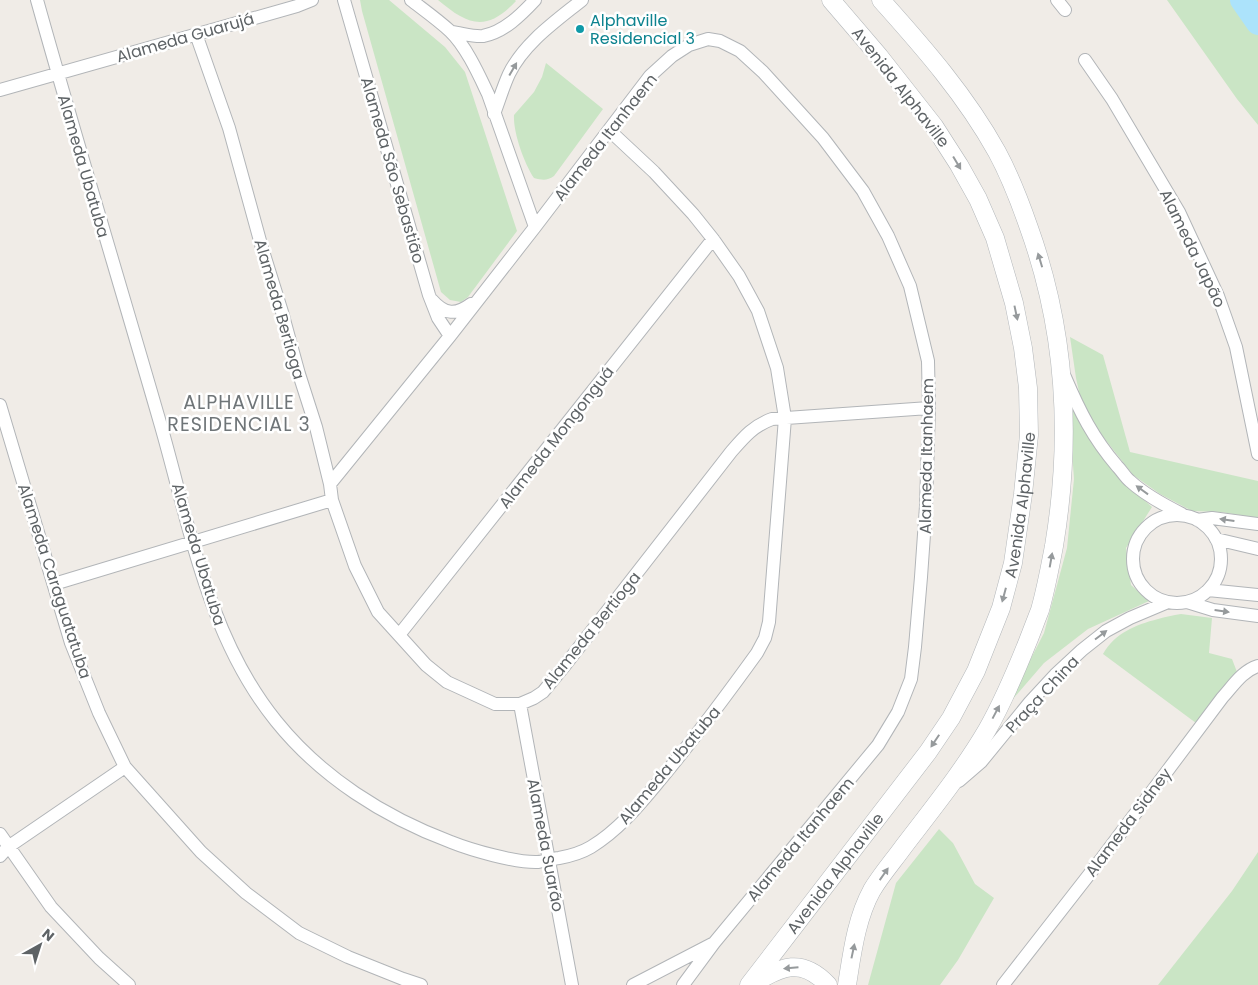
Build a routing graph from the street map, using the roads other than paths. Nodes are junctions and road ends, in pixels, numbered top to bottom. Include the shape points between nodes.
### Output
1 (37, 0) edge
2 (312, 0) edge
3 (344, 0) edge
4 (411, 0) edge
5 (535, 0) edge
6 (560, 0) edge
7 (582, 0) edge
8 (831, 0) edge
9 (881, 0) edge
10 (1057, 0) edge
11 (569, 10) junction
12 (1066, 10) dead end
13 (452, 32) junction
14 (196, 34) junction
15 (1085, 60) dead end
16 (58, 73) junction
17 (0, 90) edge
18 (494, 114) junction
19 (609, 130) junction
20 (535, 228) junction
21 (713, 239) junction
22 (431, 298) junction
23 (477, 300) junction
24 (450, 336) junction
25 (1061, 369) junction
26 (0, 405) edge
27 (929, 408) junction
28 (785, 418) junction
29 (3, 424) edge
30 (1258, 454) edge
31 (330, 484) junction
32 (332, 500) junction
33 (1184, 516) junction
34 (1197, 520) junction
35 (1258, 524) edge
36 (1216, 539) junction
37 (193, 542) junction
38 (1258, 549) edge
39 (54, 584) junction
40 (1208, 590) junction
41 (1258, 595) edge
42 (1168, 602) junction
43 (1187, 602) junction
44 (1258, 616) edge
45 (399, 635) junction
46 (1258, 666) edge
47 (520, 704) junction
48 (125, 767) junction
49 (933, 808) junction
50 (0, 834) edge
51 (4, 852) edge
52 (549, 860) junction
53 (714, 943) junction
54 (129, 985) edge
55 (422, 985) edge
56 (572, 985) edge
57 (635, 985) edge
58 (683, 985) edge
59 (751, 985) edge
60 (828, 985) edge
61 (847, 985) edge
62 (1003, 985) edge

1 - 16 street, Alameda Ubatuba
2 - 14 street, Alameda Guarujá
3 - 22 street, Alameda São Sebastião
4 - 13 street
5 - 13 street via 504,28 494,32 482,36
6 - 11 street
7 - 11 street
8 -> 59 main road, Avenida Alphaville via 934,126 978,199 995,238 1014,303 1028,388 1029,435 1012,563 1001,608 976,671 928,752
25 -> 9 main road via 1054,321 1035,243 1019,198 998,154 949,80
10 - 12 street
18 -> 11 street via 520,57
13 - 18 street via 480,76
14 - 16 street, Alameda Guarujá
14 - 31 street, Alameda Bertioga via 229,128
15 - 30 street, Alameda Japão via 1179,212 1218,296 1236,347
16 - 17 street, Alameda Guarujá
16 - 37 street, Alameda Ubatuba
18 - 20 street
19 - 20 street, Alameda Itanhaem
19 - 21 street, Alameda Ubatuba via 654,172
19 - 27 street, Alameda Itanhaem via 650,76 689,45 708,40 720,41 740,51 823,138 863,191 888,236 910,286 928,361
20 - 23 street, Alameda Itanhaem
21 - 28 street, Alameda Ubatuba via 758,311 777,368
21 - 45 street, Alameda Mongonguá
22 - 23 street via 436,305 451,313 459,312
22 - 24 street, Alameda São Sebastião via 438,318
23 - 24 street, Alameda Itanhaem
24 - 31 street, Alameda Itanhaem
33 -> 25 street, Praça China via 1157,501 1130,481 1119,468 1092,434
49 -> 25 main road via 968,760 1004,698 1039,611 1058,518 1064,463
26 - 29 street, Alameda Caraguatatuba
27 - 28 street, Alameda Bertioga
27 - 53 street, Alameda Itanhaem via 926,506 915,647 910,679 898,712 878,745
28 - 47 street, Alameda Bertioga via 772,419 748,433 543,692
28 - 52 street, Alameda Ubatuba via 768,622 762,644 684,752 636,808 588,849
29 - 39 street, Alameda Caraguatatuba
31 - 32 street, Alameda Bertioga
32 - 37 street
32 - 45 street, Alameda Bertioga via 354,566 378,612
33 - 34 street, Praça China
33 - 42 street, Praça China via 1155,520 1143,530 1134,550 1135,573 1142,586
35 -> 34 street, Praça China via 1212,518
34 - 36 street, Praça China
36 - 38 street
36 - 40 street via 1220,566
37 - 39 street
37 - 52 street, Alameda Ubatuba via 224,635 248,681 276,721 328,774 389,814 444,840 513,860
39 - 48 street, Alameda Caraguatatuba via 71,643
40 - 41 street
40 - 43 street, Praça China
42 - 43 street, Praça China
49 -> 42 street, Praça China via 981,762 1055,674 1082,650 1106,631
43 -> 44 street, Praça China via 1214,610
45 - 47 street, Alameda Bertioga via 426,665 447,682 495,704
46 - 62 street, Alameda Sidney via 1242,675 1222,698
47 - 52 street, Alameda Suarão
48 - 51 street
48 - 55 street, Alameda Caraguatatuba via 201,852 246,893 299,933 348,957
61 -> 49 main road via 861,917 872,890
50 - 51 street
51 - 54 street via 51,907
52 - 56 street, Alameda Suarão
53 - 57 street
53 - 58 street, Alameda Itanhaem
60 -> 59 main road via 813,972 794,966

